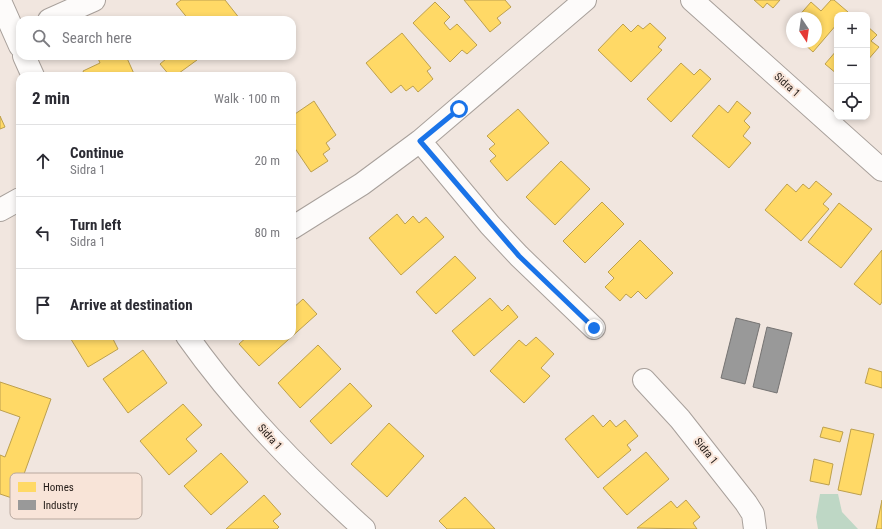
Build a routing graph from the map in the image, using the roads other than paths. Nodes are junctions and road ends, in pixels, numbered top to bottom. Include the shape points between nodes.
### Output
1 (94, 0) edge
2 (585, 0) edge
3 (692, 0) edge
4 (0, 1) edge
5 (58, 16) edge
6 (16, 33) edge
7 (26, 60) edge
8 (31, 72) edge
9 (420, 141) junction
10 (882, 170) edge
11 (16, 201) edge
12 (0, 210) edge
13 (296, 225) edge
14 (594, 328) dead end
15 (190, 340) edge
16 (644, 380) dead end
17 (364, 529) edge
18 (755, 529) edge

1 - 5 street
2 - 9 street
3 - 10 street, Sidra 1
4 - 6 street
7 - 8 street
9 - 13 street via 362,184
9 - 14 street via 519,256
11 - 12 street
15 - 17 street, Sidra 1 via 277,446
16 - 18 street, Sidra 1 via 680,419 746,503 753,514

